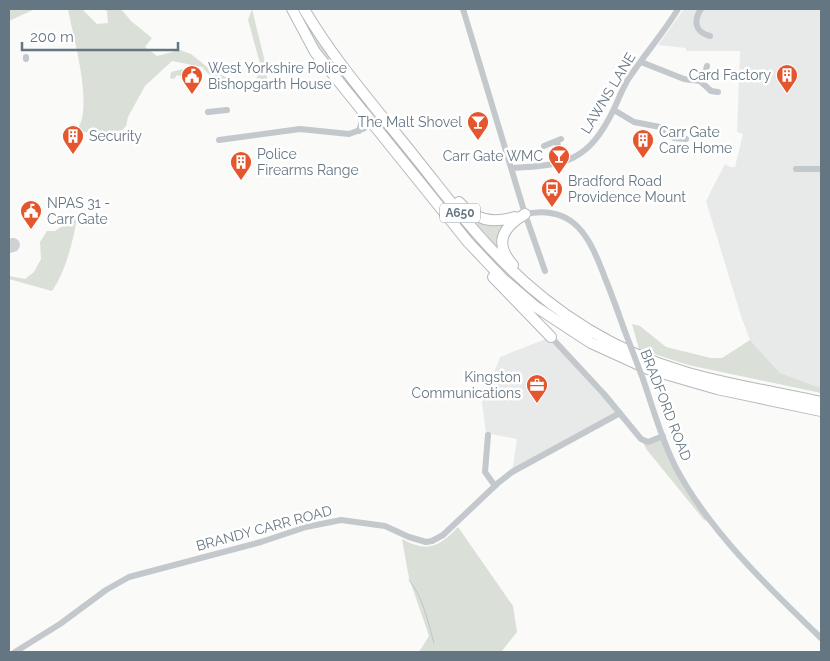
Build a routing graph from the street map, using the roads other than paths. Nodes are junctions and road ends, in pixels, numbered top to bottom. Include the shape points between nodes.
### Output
1 (292, 9) edge
2 (304, 9) edge
3 (463, 9) edge
4 (678, 9) edge
5 (701, 9) edge
6 (710, 36) dead end
7 (641, 62) junction
8 (707, 66) dead end
9 (347, 73) junction
10 (702, 83) junction
11 (718, 92) dead end
12 (227, 110) dead end
13 (360, 110) junction
14 (614, 110) junction
15 (208, 112) dead end
16 (372, 124) junction
17 (358, 131) junction
18 (686, 139) dead end
19 (219, 140) dead end
20 (544, 146) dead end
21 (561, 163) junction
22 (512, 168) junction
23 (796, 169) dead end
24 (821, 169) edge
25 (437, 184) junction
26 (525, 214) junction
27 (468, 242) junction
28 (546, 271) dead end
29 (596, 335) junction
30 (551, 337) joint
31 (821, 402) edge
32 (821, 411) edge
33 (620, 412) junction
34 (488, 435) dead end
35 (662, 436) junction
36 (495, 486) junction
37 (821, 638) edge
38 (15, 652) edge

1 - 13 highway, A650 via 315,52
2 - 9 highway, A650
3 - 22 street
4 - 7 street, LAWNS LANE
5 - 6 street via 696,16 696,26
7 - 10 street
7 - 14 street, LAWNS LANE via 623,88
8 - 10 street
9 - 16 street via 372,109
9 - 25 highway, A650
10 - 11 street
12 - 15 street
13 - 16 highway, A650
13 - 17 street via 362,121
14 - 18 street via 639,124 660,127 672,141
14 - 21 street, LAWNS LANE via 589,147
16 - 17 street
16 - 27 highway, A650
17 - 19 street via 349,134 300,130
20 - 21 street via 559,140
21 - 22 street, LAWNS LANE
22 - 26 street
23 - 24 street
25 - 26 highway via 478,218 498,221
25 - 29 highway, A650 via 511,270 540,296
26 - 28 street
26 - 29 highway via 504,232 503,248 508,259
26 - 35 street, BRADFORD ROAD, bridge via 538,212 562,216 585,234 597,255
27 - 30 highway via 484,267
27 - 32 highway, A650 via 502,278 536,307 620,358 691,382
29 - 31 highway, A650 via 684,372
30 - 33 street
33 - 35 street via 645,441
33 - 36 street, BRANDY CARR ROAD via 512,472
34 - 36 street via 484,472
35 - 37 street, BRADFORD ROAD via 691,493 737,553
36 - 38 street, BRANDY CARR ROAD via 432,541 418,540 385,526 341,520 320,523 129,577

